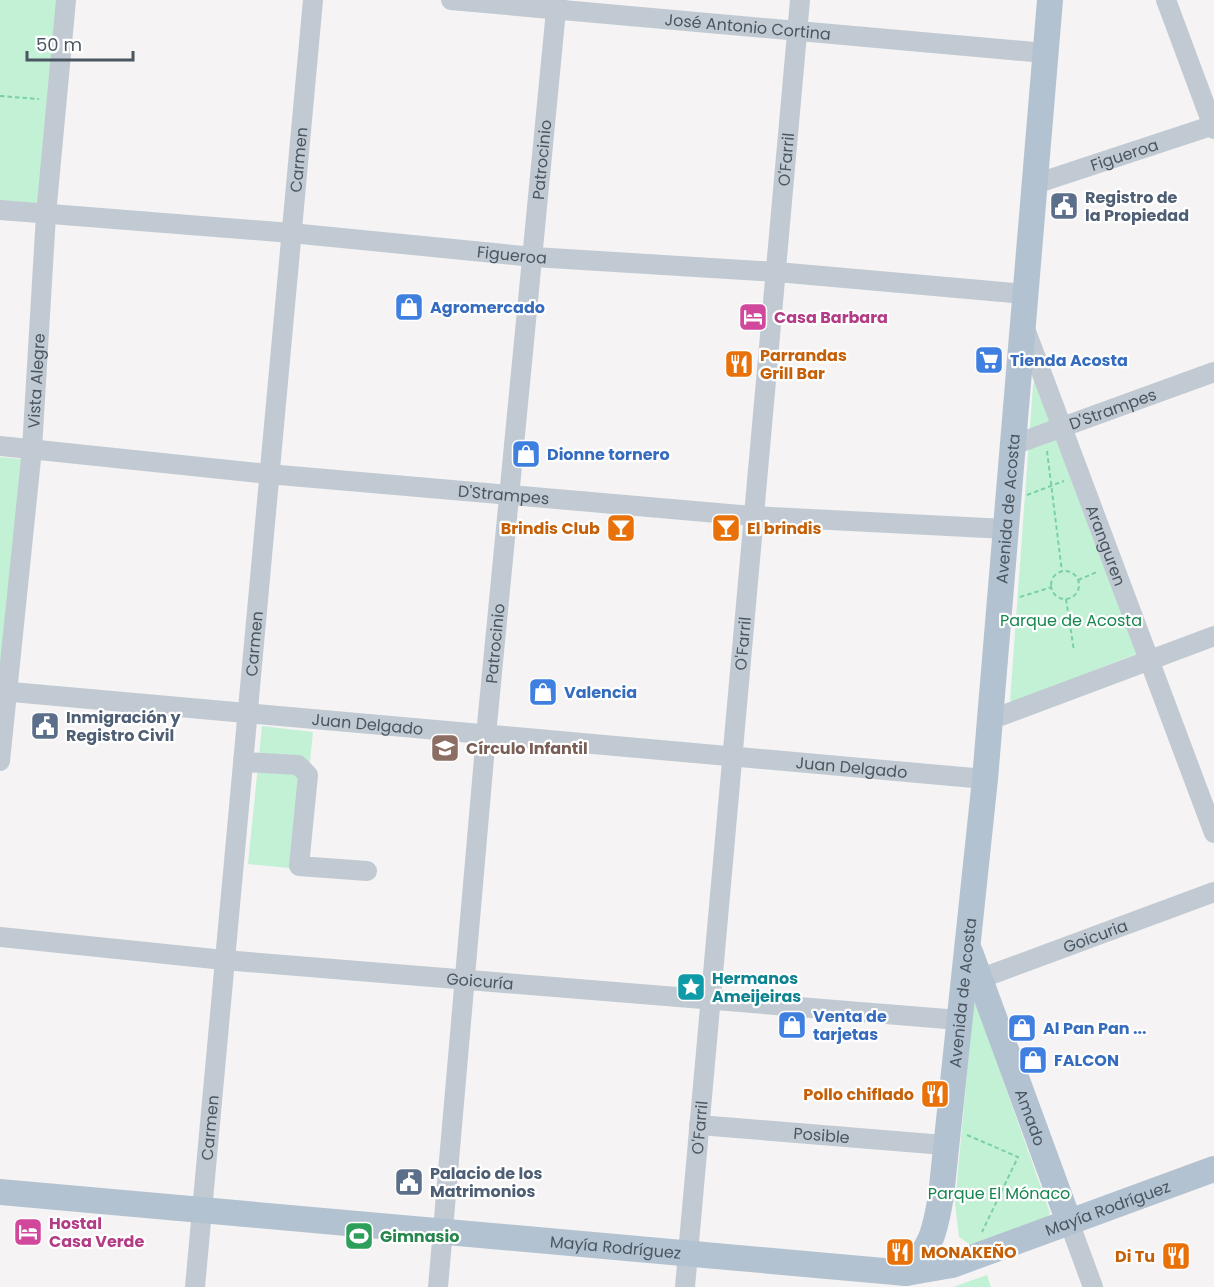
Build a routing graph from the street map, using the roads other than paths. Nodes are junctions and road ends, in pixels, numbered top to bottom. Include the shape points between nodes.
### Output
1 (66, 0) edge
2 (313, 0) edge
3 (451, 0) edge
4 (800, 0) edge
5 (1050, 0) edge
6 (1166, 0) edge
7 (556, 4) edge
8 (798, 31) junction
9 (1045, 53) junction
10 (1214, 126) edge
11 (1035, 184) junction
12 (0, 210) edge
13 (46, 215) junction
14 (291, 233) junction
15 (534, 256) junction
16 (777, 272) junction
17 (1026, 294) junction
18 (1023, 324) junction
19 (1214, 372) edge
20 (1062, 428) junction
21 (1013, 445) junction
22 (0, 446) edge
23 (32, 449) junction
24 (268, 474) junction
25 (509, 495) junction
26 (753, 516) junction
27 (1006, 529) junction
28 (1214, 636) edge
29 (1149, 660) junction
30 (4, 691) edge
31 (247, 714) junction
32 (990, 720) junction
33 (486, 735) junction
34 (730, 757) junction
35 (0, 761) edge
36 (243, 762) junction
37 (986, 779) junction
38 (1214, 833) edge
39 (367, 871) dead end
40 (1214, 892) edge
41 (0, 937) edge
42 (968, 945) junction
43 (224, 960) junction
44 (979, 979) junction
45 (465, 981) junction
46 (710, 1001) junction
47 (958, 1020) junction
48 (699, 1125) junction
49 (953, 1139) junction
50 (1214, 1169) edge
51 (0, 1192) edge
52 (941, 1196) junction
53 (201, 1210) junction
54 (1070, 1222) junction
55 (444, 1230) junction
56 (688, 1253) junction
57 (969, 1259) junction
58 (906, 1273) junction
59 (933, 1278) edge
60 (195, 1287) edge
61 (438, 1287) edge
62 (685, 1287) edge
63 (1093, 1287) edge

1 - 13 street, Vista Alegre
2 - 14 street, Carmen
3 - 7 street, José Antonio Cortina
4 - 8 street, O'Farril
5 - 9 main road, Avenida de Acosta
6 - 10 street
7 - 8 street, José Antonio Cortina
7 - 15 street, Patrocinio
8 - 9 street, José Antonio Cortina
8 - 16 street, O'Farril
9 - 11 main road, Avenida de Acosta
10 - 11 street, Figueroa
11 - 17 main road, Avenida de Acosta
12 - 13 street, Figueroa
13 - 14 street, Figueroa
13 - 23 street, Vista Alegre
14 - 15 street, Figueroa
14 - 24 street, Carmen
15 - 16 street, Figueroa
15 - 25 street, Patrocinio
16 - 17 street, Figueroa
16 - 26 street, O'Farril
17 - 18 main road, Avenida de Acosta
18 - 20 street, Aranguren
18 - 21 main road, Avenida de Acosta
19 - 20 street, D'Strampes
20 - 21 street, D'Strampes
20 - 29 street, Aranguren
21 - 27 main road, Avenida de Acosta
22 - 23 street, D'Strampes
23 - 24 street, D'Strampes
23 - 30 street, Vista Alegre
24 - 25 street, D'Strampes
24 - 31 street, Carmen
25 - 26 street, D'Strampes
25 - 33 street, Patrocinio
26 - 27 street, D'Strampes
26 - 34 street, O'Farril
27 - 32 main road, Avenida de Acosta
28 - 29 street
29 - 32 street
29 - 38 street, Aranguren
30 - 31 street, Juan Delgado
30 - 35 street, Vista Alegre
31 - 33 street, Juan Delgado
31 - 36 street, Carmen
32 - 37 main road, Avenida de Acosta
33 - 34 street, Juan Delgado
33 - 45 street, Patrocinio
34 - 37 street, Juan Delgado
34 - 46 street, O'Farril
36 - 39 street via 298,765 308,775 299,866
36 - 43 street, Carmen
37 - 42 main road, Avenida de Acosta
40 - 44 street, Goicuria
41 - 43 street, Goicuría
42 - 44 main road, Amado
42 - 47 main road, Avenida de Acosta
43 - 45 street, Goicuría
43 - 53 street, Carmen
44 - 54 main road, Amado
45 - 46 street, Goicuría
45 - 55 street, Patrocinio
46 - 47 street, Goicuría
46 - 48 street, O'Farril
47 - 49 main road, Avenida de Acosta
48 - 49 street, Posible
48 - 56 street, O'Farril
49 - 52 main road, Avenida de Acosta
50 - 54 main road, Mayía Rodríguez
51 - 53 main road, Mayía Rodríguez
52 - 57 main road, Avenida de Acosta via 952,1245 958,1254
52 - 58 main road, Avenida de Acosta via 926,1252
53 - 55 main road, Mayía Rodríguez
53 - 60 street, Carmen
54 - 57 main road, Mayía Rodríguez
54 - 63 street, Amado
55 - 56 main road, Mayía Rodríguez
55 - 61 street, Patrocinio
56 - 58 main road, Mayía Rodríguez
56 - 62 street, O'Farril
57 - 59 main road, Mayía Rodríguez
58 - 59 main road, Mayía Rodríguez

